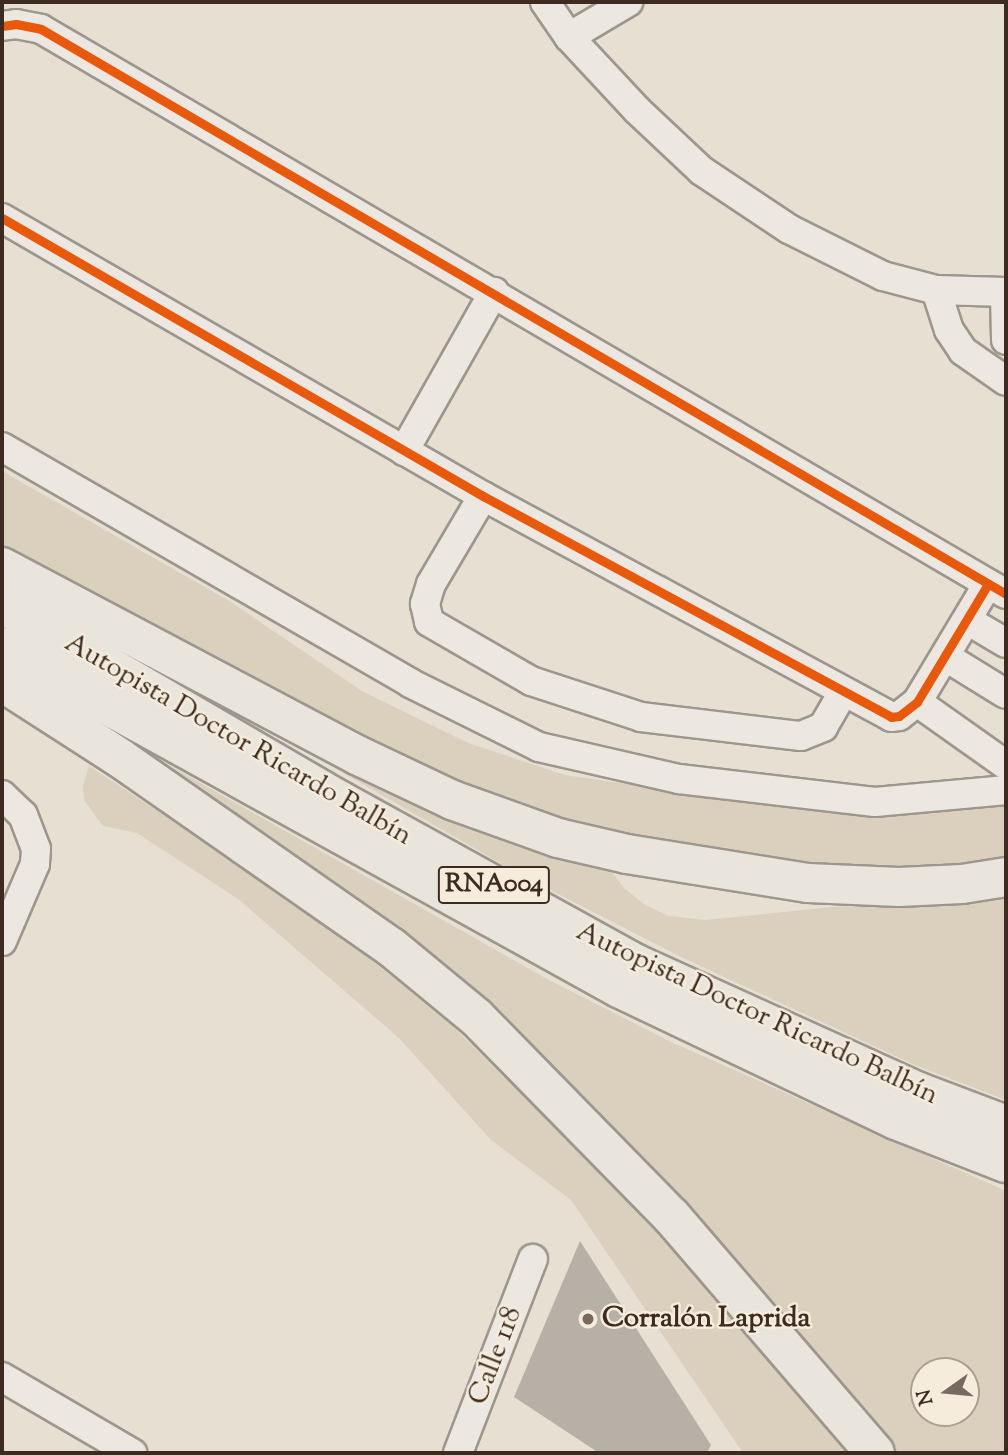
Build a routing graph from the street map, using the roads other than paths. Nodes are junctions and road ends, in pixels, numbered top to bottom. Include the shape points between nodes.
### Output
1 (545, 2) edge
2 (628, 2) edge
3 (2, 26) edge
4 (569, 37) junction
5 (2, 218) edge
6 (936, 290) junction
7 (494, 292) junction
8 (1006, 292) edge
9 (1006, 340) edge
10 (1006, 381) edge
11 (2, 447) edge
12 (404, 450) junction
13 (483, 496) junction
14 (2, 567) edge
15 (997, 589) edge
16 (2, 604) edge
17 (967, 620) junction
18 (1006, 643) edge
19 (2, 647) edge
20 (946, 657) junction
21 (2, 682) edge
22 (843, 693) junction
23 (1006, 694) edge
24 (917, 702) junction
25 (1006, 765) edge
26 (1006, 790) edge
27 (2, 795) edge
28 (1006, 877) edge
29 (2, 941) edge
30 (1002, 1152) edge
31 (533, 1259) dead end
32 (2, 1377) edge
33 (132, 1453) edge
34 (458, 1453) edge
35 (875, 1453) edge

1 - 4 street
2 - 4 street
3 - 7 street via 41,29
4 - 6 street via 637,110 702,170 789,229 836,254 883,275
5 - 12 street
6 - 8 street
6 - 10 street via 949,330 963,352
7 - 12 street
7 - 15 street
8 - 9 street
11 - 26 street via 410,683 539,747 679,779 875,802
12 - 13 street
13 - 22 street
13 - 22 street via 431,584 425,604 429,622 531,681 641,716 801,736 823,727
14 - 28 highway via 357,755 452,800 558,838 807,883 899,887
15 - 17 street
16 - 30 highway, Autopista Doctor Ricardo Balbín / RNA004 via 341,801 634,963 919,1092
17 - 18 street
17 - 20 street
19 - 30 highway, Autopista Doctor Ricardo Balbín / RNA004 via 619,988 896,1120
20 - 23 street
20 - 24 street
21 - 35 highway via 120,758 391,947 476,1017 672,1217
22 - 24 street via 891,717
24 - 25 street
27 - 29 street via 23,816 36,849 35,864
31 - 34 street, Calle 118
32 - 33 street

